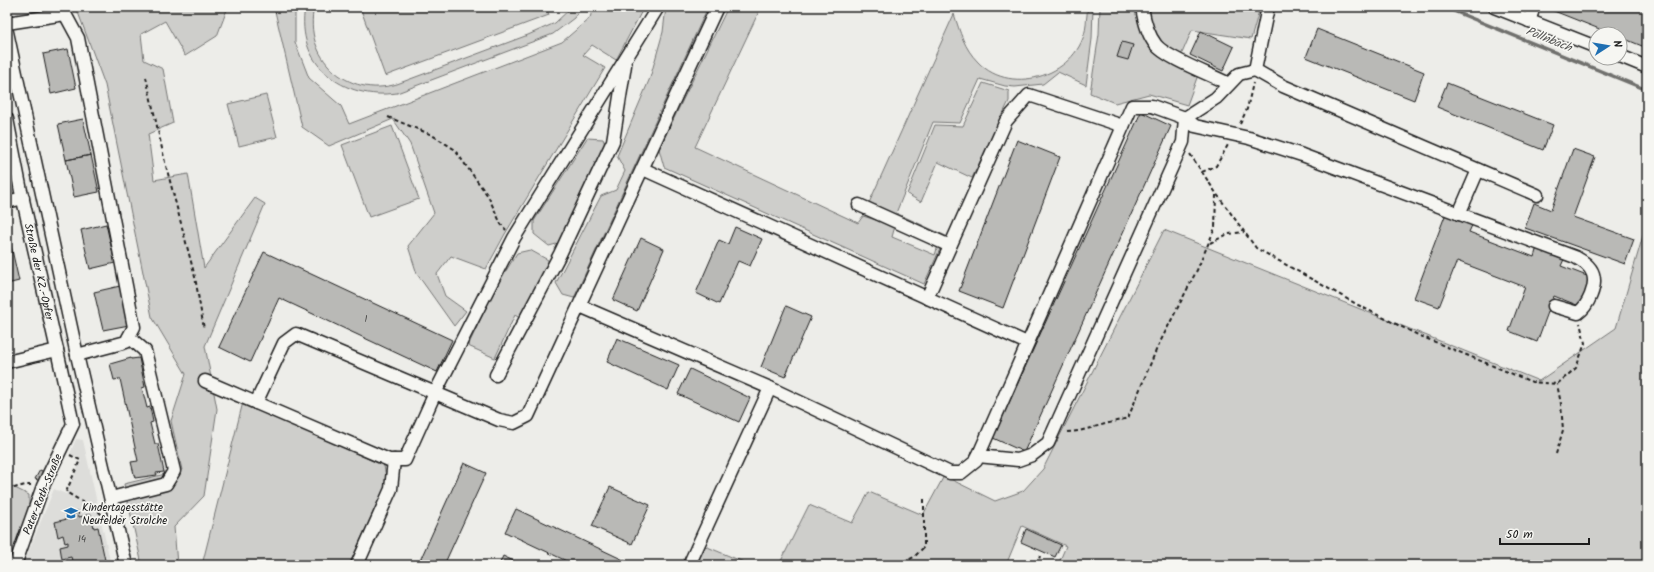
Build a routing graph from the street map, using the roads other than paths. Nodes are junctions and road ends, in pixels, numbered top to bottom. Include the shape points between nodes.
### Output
1 (658, 7) edge
2 (717, 7) edge
3 (1142, 7) edge
4 (1268, 7) edge
5 (1494, 7) edge
6 (1534, 7) edge
7 (66, 11) edge
8 (1529, 21) junction
9 (7, 23) edge
10 (7, 32) edge
11 (1588, 44) edge
12 (626, 59) junction
13 (1628, 59) edge
14 (1647, 66) edge
15 (1256, 70) junction
16 (1229, 84) junction
17 (1184, 118) junction
18 (7, 122) edge
19 (1123, 126) junction
20 (643, 169) junction
21 (1478, 170) junction
22 (1537, 195) dead end
23 (23, 198) junction
24 (7, 202) edge
25 (859, 206) dead end
26 (1459, 214) junction
27 (950, 246) junction
28 (927, 298) junction
29 (580, 306) junction
30 (1554, 306) dead end
31 (129, 337) junction
32 (1027, 343) junction
33 (57, 350) junction
34 (77, 355) junction
35 (7, 362) edge
36 (496, 375) dead end
37 (205, 381) dead end
38 (770, 388) junction
39 (435, 393) junction
40 (256, 404) junction
41 (72, 424) joint
42 (978, 456) junction
43 (394, 460) junction
44 (111, 498) junction
45 (15, 565) edge
46 (126, 565) edge
47 (357, 565) edge
48 (689, 565) edge

1 - 12 street
2 - 20 street
3 - 16 street via 1150,35 1165,53
4 - 15 street
5 - 8 street
6 - 8 street
7 - 9 street
7 - 31 street via 78,38 134,327
8 - 11 street
10 - 34 street
12 - 36 street via 612,141 560,254
12 - 39 street via 514,238
13 - 14 street
15 - 16 street via 1239,74
15 - 21 street via 1283,86
16 - 17 street via 1216,98
17 - 19 street via 1152,106 1132,106
17 - 26 street via 1195,126 1249,138 1302,155
17 - 42 street via 1183,142 1048,443 1032,456 1018,460
18 - 23 street, Straße der KZ.-Opfer
19 - 27 street via 1029,95 1006,121
19 - 32 street
20 - 28 street
20 - 29 street
21 - 22 street
21 - 26 street
23 - 24 street
23 - 33 street, Straße der KZ.-Opfer
25 - 27 street
26 - 30 street via 1575,257 1587,264 1593,274 1593,287 1585,308 1578,313
27 - 28 street
28 - 32 street
29 - 38 street
29 - 39 street via 528,416 514,422 499,420
31 - 34 street via 126,342
31 - 44 street via 146,351 174,471 166,484
32 - 42 street
33 - 35 street
33 - 41 street, Straße der KZ.-Opfer
34 - 44 street
37 - 40 street
38 - 42 street via 950,473 961,473 976,461
38 - 48 street
39 - 40 street via 296,334 284,344
39 - 43 street via 404,460
40 - 43 street
41 - 45 street, Pater-Roth-Straße via 43,486
43 - 47 street via 391,490
44 - 46 street

